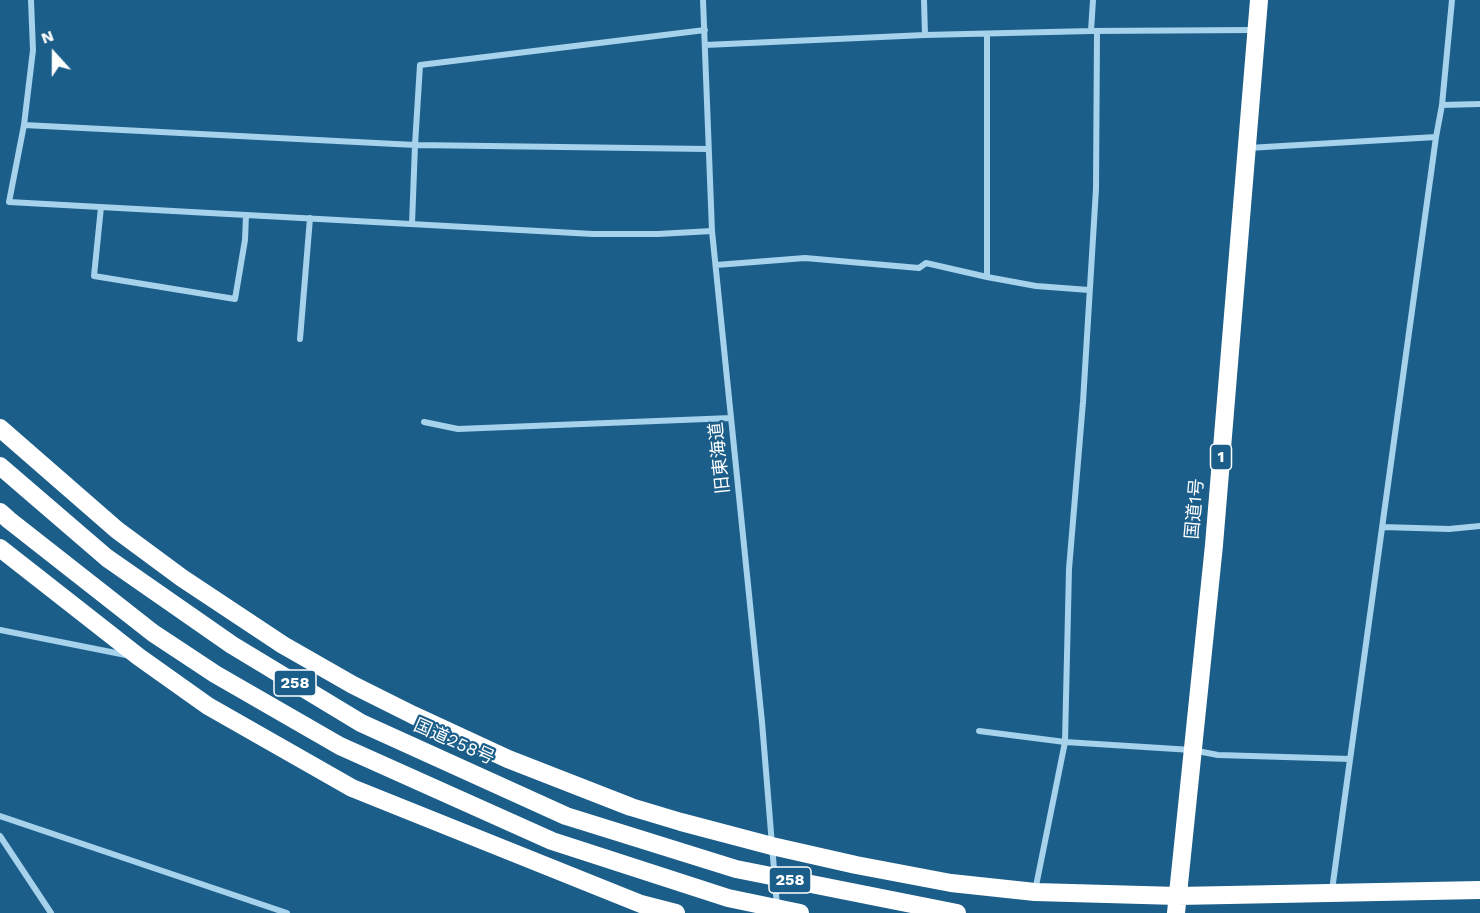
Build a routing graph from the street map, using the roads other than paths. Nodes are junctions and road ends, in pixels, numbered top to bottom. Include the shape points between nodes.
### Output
1 (31, 0) edge
2 (703, 0) edge
3 (924, 0) edge
4 (1093, 0) edge
5 (1259, 0) edge
6 (1452, 0) edge
7 (705, 30) junction
8 (1256, 30) junction
9 (1094, 31) junction
10 (987, 33) junction
11 (925, 35) junction
12 (705, 45) junction
13 (1480, 104) edge
14 (1442, 105) junction
15 (24, 125) junction
16 (1436, 137) junction
17 (415, 145) junction
18 (1247, 148) junction
19 (708, 149) junction
20 (101, 207) junction
21 (246, 215) junction
22 (310, 218) junction
23 (412, 224) junction
24 (712, 231) junction
25 (716, 265) junction
26 (987, 277) junction
27 (1089, 290) junction
28 (300, 339) dead end
29 (731, 418) junction
30 (424, 422) dead end
31 (0, 428) edge
32 (0, 466) edge
33 (0, 512) edge
34 (1480, 526) edge
35 (1382, 527) junction
36 (0, 548) edge
37 (0, 630) edge
38 (139, 657) junction
39 (979, 730) dead end
40 (1065, 742) junction
41 (1192, 750) junction
42 (1350, 759) junction
43 (0, 816) edge
44 (0, 836) edge
45 (772, 846) junction
46 (1480, 890) edge
47 (1035, 892) junction
48 (1331, 894) junction
49 (1177, 905) edge
50 (51, 913) edge
51 (287, 913) edge
52 (676, 913) edge
53 (778, 913) edge
54 (800, 913) edge
55 (957, 913) edge

1 - 15 street via 33,50
2 - 7 street, 旧東海道
3 - 11 street
4 - 9 street
5 - 8 highway, 国道1号 / 1
6 - 14 street
7 - 12 street, 旧東海道
7 - 17 street via 420,65
8 - 9 street
8 - 18 highway, 国道1号 / 1
9 - 10 street
9 - 27 street via 1096,189
10 - 11 street
10 - 26 street
11 - 12 street
12 - 19 street, 旧東海道
13 - 14 street
14 - 16 street
15 - 17 street
15 - 20 street via 9,202
16 - 18 street
16 - 35 street
17 - 19 street
17 - 23 street
18 - 41 highway, 国道1号 / 1 via 1214,545
19 - 24 street, 旧東海道
20 - 21 street
20 - 21 street via 94,276 235,299
21 - 22 street
22 - 23 street
22 - 28 street
23 - 24 street via 593,234
24 - 25 street, 旧東海道
25 - 26 street via 805,258 919,268 926,263
25 - 29 street, 旧東海道
26 - 27 street
27 - 40 street via 1069,569
29 - 30 street via 458,429
29 - 45 street, 旧東海道
31 - 45 highway via 117,530 182,578 283,645 353,685 570,784 631,807
32 - 55 highway, 国道258号 / 258 via 107,558 232,645 361,723 566,816 736,869
33 - 54 highway, 258 via 153,633 215,674 340,746 552,842 728,898
34 - 35 street
35 - 42 street
36 - 38 highway
37 - 38 street
38 - 52 highway via 208,706 352,788 641,904
39 - 40 street
40 - 41 street
40 - 47 street
41 - 42 street via 1218,755
41 - 49 highway, 国道1号 / 1
42 - 48 street
43 - 51 street
44 - 50 street
45 - 47 highway via 951,883
45 - 53 street, 旧東海道
46 - 48 highway
47 - 49 highway
48 - 49 highway

